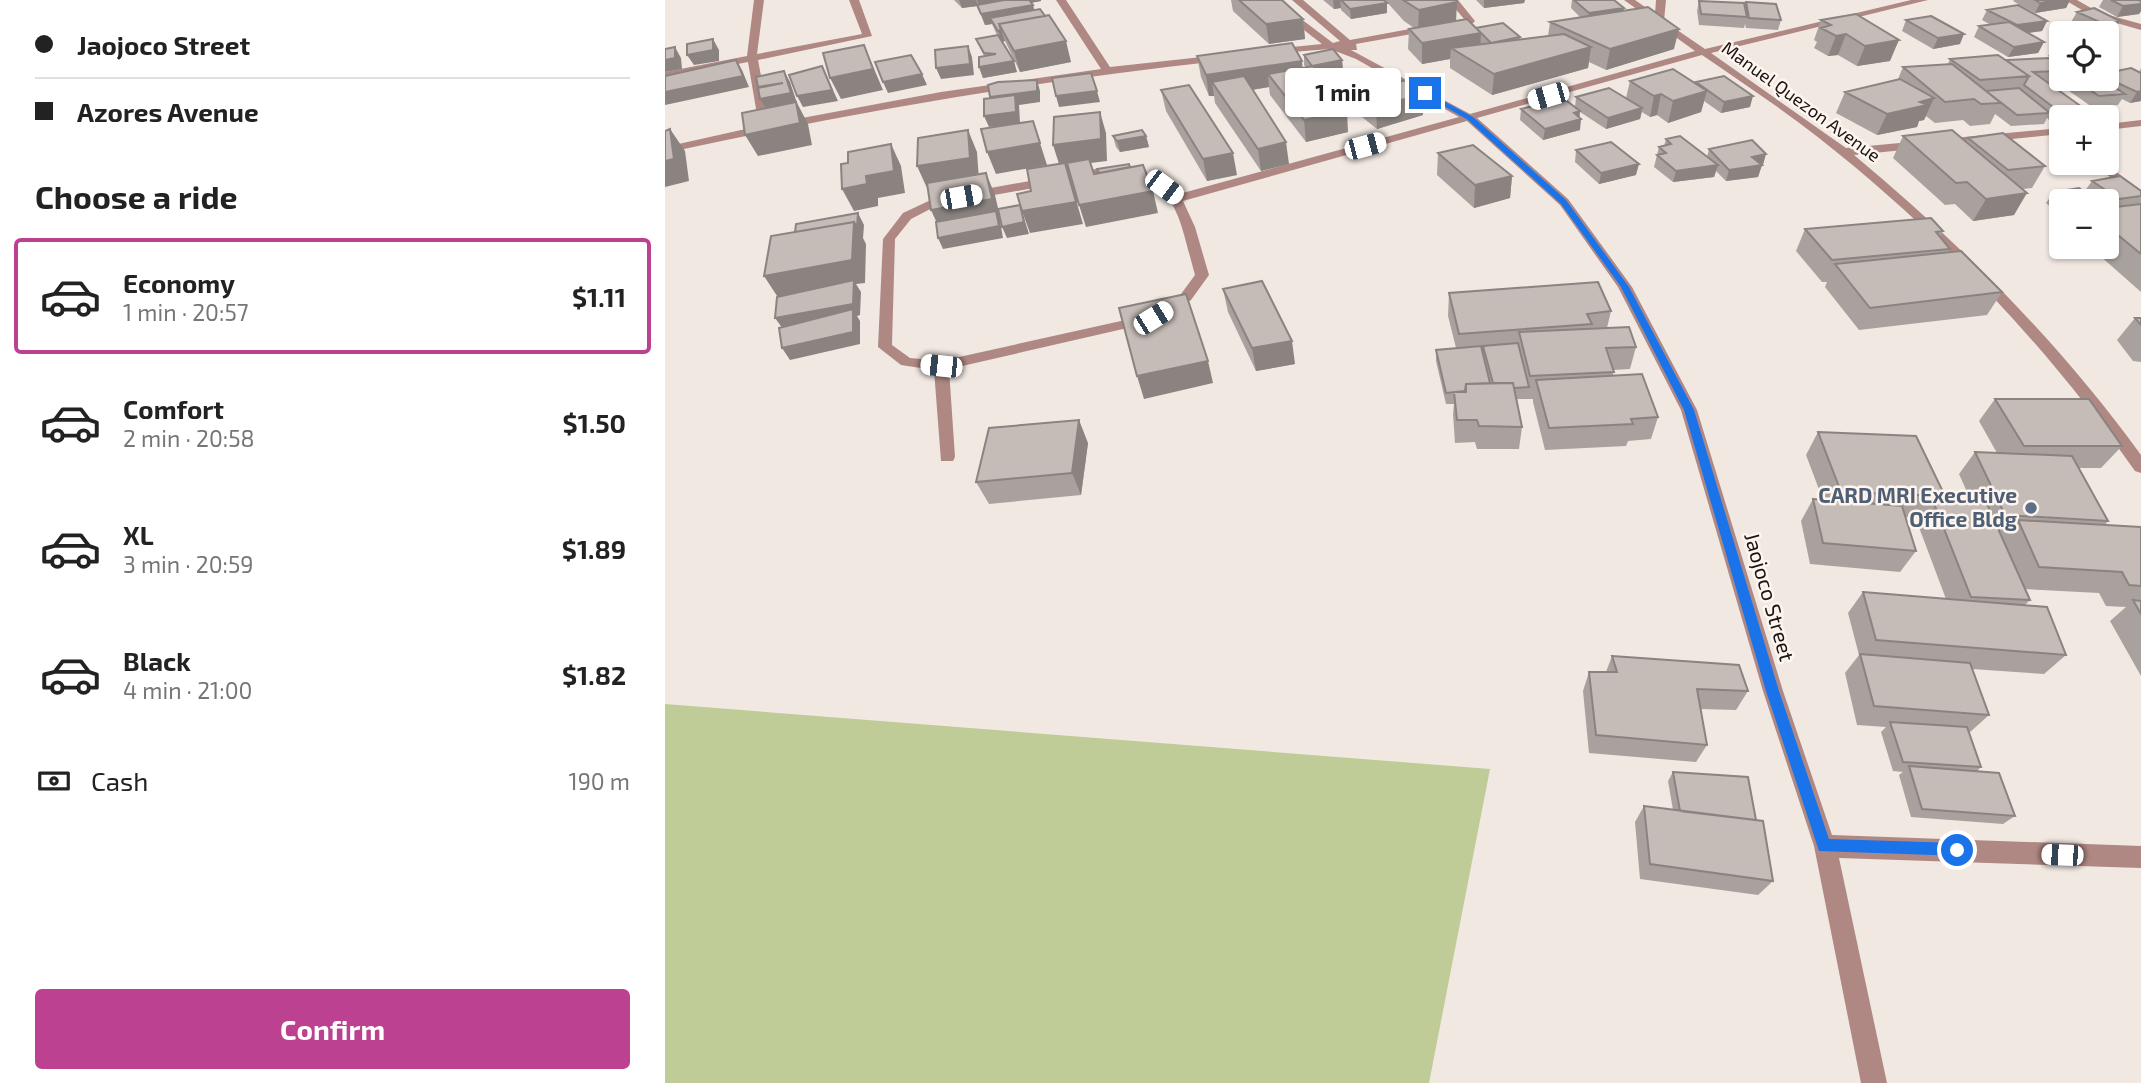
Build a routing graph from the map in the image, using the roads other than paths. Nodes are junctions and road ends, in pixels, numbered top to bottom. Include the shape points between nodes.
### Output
1 (759, 0) edge
2 (854, 0) edge
3 (1061, 0) edge
4 (1270, 0) edge
5 (1297, 0) edge
6 (1453, 0) edge
7 (1629, 0) edge
8 (1661, 0) edge
9 (1923, 0) edge
10 (2070, 0) edge
11 (1658, 22) junction
12 (2141, 27) edge
13 (1351, 43) junction
14 (1331, 46) junction
15 (1703, 52) junction
16 (1265, 53) edge
17 (1239, 56) edge
18 (751, 57) junction
19 (1360, 57) junction
20 (1107, 69) junction
21 (665, 75) edge
22 (1392, 85) junction
23 (1333, 108) edge
24 (1470, 118) junction
25 (2141, 123) edge
26 (2119, 126) edge
27 (765, 128) junction
28 (2049, 134) edge
29 (665, 150) edge
30 (1845, 152) junction
31 (2114, 175) edge
32 (2141, 196) edge
33 (1179, 198) junction
34 (941, 366) junction
35 (947, 457) dead end
36 (2141, 467) edge
37 (1825, 846) junction
38 (2141, 858) edge
39 (1874, 1083) edge

1 - 18 street
2 - 18 street via 867,36
3 - 20 street
4 - 14 street
5 - 13 street
6 - 13 street via 1470,21
7 - 11 street, Manuel Quezon Avenue
8 - 11 street
9 - 15 street
10 - 12 street via 2095,15
11 - 15 street, Manuel Quezon Avenue
13 - 14 street
13 - 19 street
14 - 16 street
14 - 19 street, Jaojoco Street
15 - 24 street
15 - 30 street, Manuel Quezon Avenue
17 - 20 street
18 - 21 street
18 - 27 street
19 - 22 street, Jaojoco Street
20 - 27 street via 940,94
22 - 23 street
22 - 24 street, Jaojoco Street
24 - 33 street
24 - 37 street, Jaojoco Street via 1564,202 1625,287 1689,410
25 - 26 street
27 - 29 street
28 - 30 street
30 - 36 street, Manuel Quezon Avenue via 1914,212 2032,332
31 - 32 street
33 - 34 street via 1202,275 1186,297 1153,318
33 - 34 street via 1149,176 1096,173 935,202 907,216 889,239 885,347 906,362
34 - 35 street
37 - 38 street
37 - 39 street, Jaojoco Street

